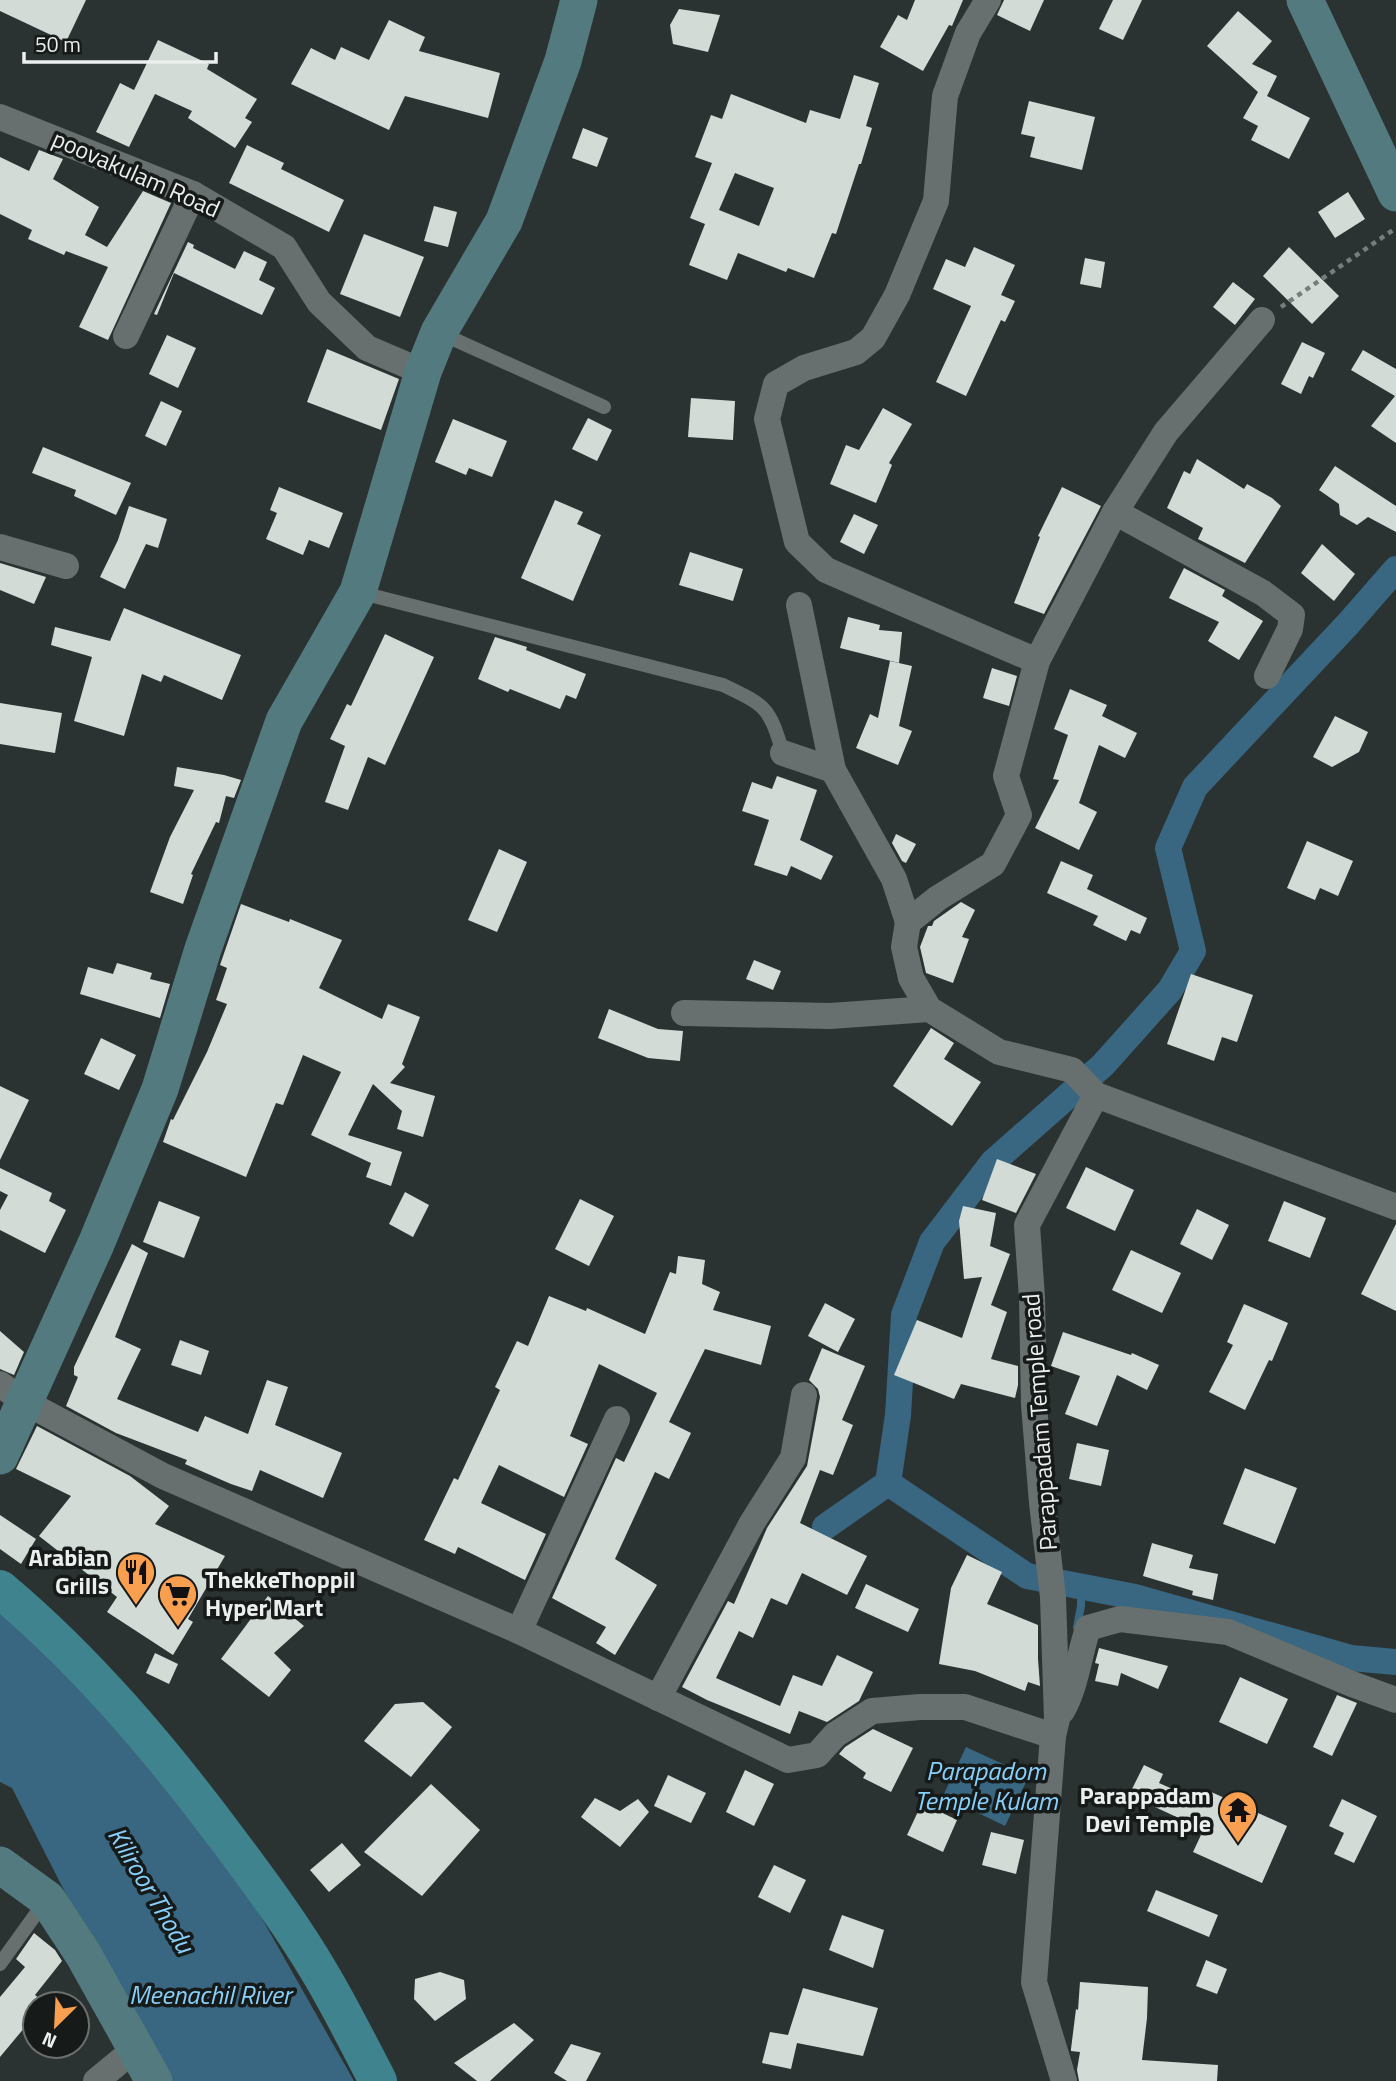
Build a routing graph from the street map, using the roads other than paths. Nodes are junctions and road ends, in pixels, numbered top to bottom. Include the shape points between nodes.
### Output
1 (579, 0) edge
2 (988, 0) edge
3 (1305, 0) edge
4 (0, 117) edge
5 (1396, 193) edge
6 (194, 194) junction
7 (1262, 320) road end
8 (439, 332) junction
9 (126, 336) dead end
10 (423, 372) junction
11 (604, 407) dead end
12 (1115, 512) junction
13 (0, 547) edge
14 (66, 566) dead end
15 (358, 592) junction
16 (799, 605) dead end
17 (1037, 661) junction
18 (1267, 676) dead end
19 (783, 753) joint
20 (832, 770) junction
21 (908, 922) junction
22 (929, 1009) junction
23 (684, 1013) dead end
24 (1094, 1093) junction
25 (1396, 1208) edge
26 (12, 1392) edge
27 (804, 1395) dead end
28 (617, 1419) dead end
29 (0, 1456) edge
30 (0, 1589) edge
31 (519, 1631) junction
32 (658, 1698) junction
33 (1396, 1700) edge
34 (1055, 1727) junction
35 (0, 1864) edge
36 (47, 1899) junction
37 (0, 1964) edge
38 (136, 2048) junction
39 (96, 2081) edge
40 (154, 2081) edge
41 (378, 2081) edge
42 (1064, 2081) edge

1 - 8 street via 563,61 504,221
2 - 17 street via 968,33 945,96 936,201 897,295 873,338 856,352 804,368 776,384 767,419 797,542 826,569
3 - 5 street
4 - 6 street, poovakulam Road
6 - 9 street
6 - 10 street, poovakulam Road via 284,247 319,302 367,348
7 - 12 street via 1166,432
8 - 10 street
8 - 11 lane
10 - 15 street
12 - 17 street
12 - 18 street via 1263,593 1292,615
13 - 14 street
15 - 19 lane via 723,685 762,706 772,717
15 - 26 street via 284,720 203,949 160,1089 96,1244
16 - 20 street
17 - 21 street via 1006,776 1019,815 993,864
19 - 20 street
20 - 21 street via 894,879
21 - 22 street via 904,947 911,978
22 - 23 street via 830,1016
22 - 24 street via 999,1052 1072,1070
24 - 25 street
24 - 34 street, Parappadam Temple road via 1027,1225 1034,1405 1053,1597
26 - 29 street
26 - 31 street via 163,1476
27 - 32 street via 793,1458 752,1523
28 - 31 street
30 - 41 main road via 119,1705 190,1789 320,1972
31 - 32 street
32 - 34 street via 788,1760 817,1755 835,1735 872,1712 965,1707
33 - 34 street via 1228,1632 1120,1619 1088,1628 1072,1695
34 - 42 street, Parappadam Temple road via 1034,1982
35 - 36 street
36 - 37 lane
36 - 38 street
38 - 39 street
38 - 40 street

